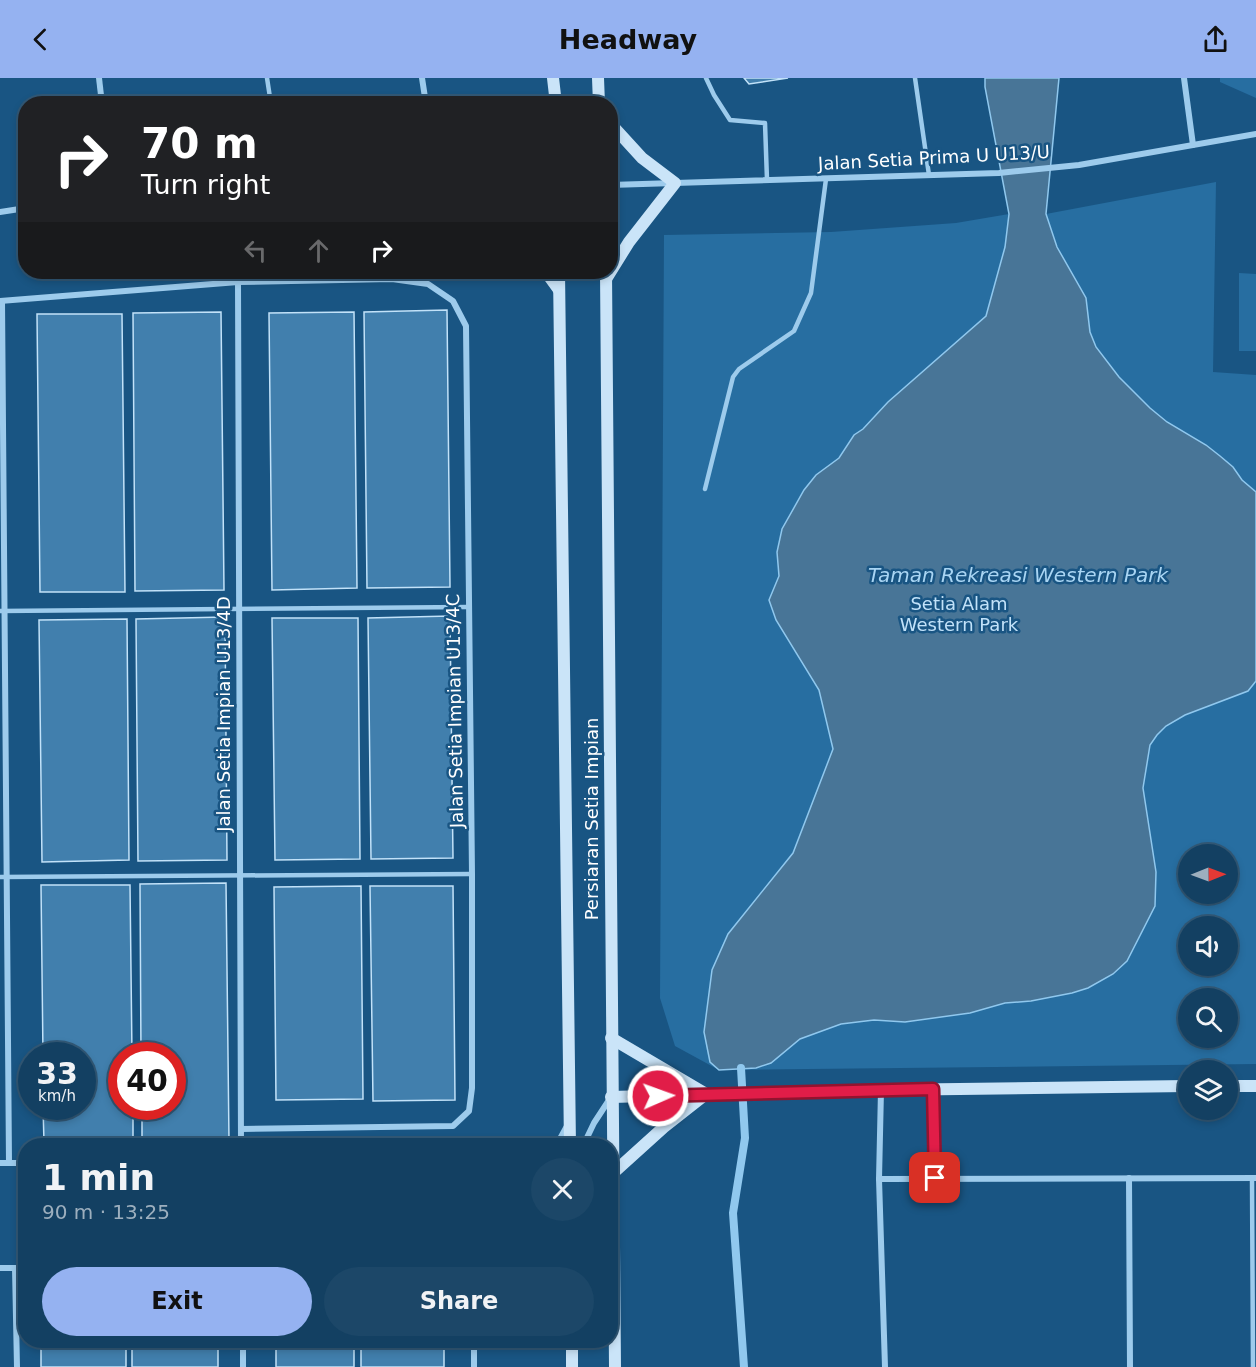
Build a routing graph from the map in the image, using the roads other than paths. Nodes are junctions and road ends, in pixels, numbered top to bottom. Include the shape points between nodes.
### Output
1 (99, 78) edge
2 (267, 78) edge
3 (422, 78) edge
4 (553, 78) edge
5 (598, 78) edge
6 (706, 78) edge
7 (915, 78) edge
8 (1184, 78) edge
9 (101, 96) edge
10 (270, 96) edge
11 (425, 96) edge
12 (555, 96) edge
13 (599, 96) edge
14 (618, 132) edge
15 (1256, 134) edge
16 (1193, 145) junction
17 (929, 176) junction
18 (826, 179) junction
19 (768, 180) junction
20 (675, 183) junction
21 (618, 185) edge
22 (18, 209) edge
23 (0, 212) edge
24 (618, 258) edge
25 (551, 279) edge
26 (559, 279) edge
27 (606, 279) edge
28 (238, 282) junction
29 (559, 290) junction
30 (1, 301) edge
31 (705, 489) dead end
32 (468, 607) junction
33 (239, 609) junction
34 (3, 611) edge
35 (472, 873) junction
36 (240, 875) junction
37 (0, 877) edge
38 (8, 877) junction
39 (611, 1038) junction
40 (1178, 1086) edge
41 (1238, 1086) edge
42 (1256, 1086) edge
43 (933, 1089) junction
44 (881, 1090) junction
45 (712, 1094) junction
46 (611, 1097) junction
47 (570, 1120) junction
48 (241, 1129) junction
49 (241, 1138) edge
50 (560, 1138) edge
51 (570, 1138) edge
52 (587, 1138) edge
53 (612, 1138) edge
54 (0, 1163) edge
55 (9, 1163) junction
56 (18, 1163) edge
57 (618, 1169) edge
58 (935, 1178) junction
59 (1129, 1178) junction
60 (1254, 1178) edge
61 (879, 1179) junction
62 (0, 1268) edge
63 (15, 1268) joint
64 (243, 1348) edge
65 (474, 1348) edge
66 (572, 1348) edge
67 (615, 1348) edge
68 (17, 1367) edge
69 (243, 1367) edge
70 (474, 1367) edge
71 (572, 1367) edge
72 (615, 1367) edge
73 (885, 1367) edge
74 (1130, 1367) edge
75 (1253, 1367) edge

1 - 9 street
2 - 10 lane
3 - 11 street
4 - 12 street
5 - 13 street
6 - 19 lane via 730,120 765,123
7 - 17 lane
8 - 16 street
14 - 20 street via 642,158
15 - 16 street, Jalan Setia Prima U U13/U
16 - 17 street, Jalan Setia Prima U U13/U via 1079,165
17 - 18 street, Jalan Setia Prima U U13/U
18 - 19 street, Jalan Setia Prima U U13/U
18 - 31 lane via 811,293 794,331 733,377
19 - 20 street, Jalan Setia Prima U U13/U
20 - 21 street, Jalan Setia Prima U U13/U
20 - 24 street
22 - 23 street
25 - 29 street
26 - 29 street, Persiaran Setia Impian
27 - 39 street, Persiaran Setia Impian
28 - 30 street, Jalan Setia Impian U13/4C
28 - 32 street, Jalan Setia Impian U13/4C via 392,279 428,284 453,301 466,326
28 - 33 street, Jalan Setia Impian U13/4D
29 - 47 street, Persiaran Setia Impian
30 - 34 street
32 - 33 lane
32 - 35 street, Jalan Setia Impian U13/4C
33 - 34 lane
33 - 36 street, Jalan Setia Impian U13/4D
34 - 38 street
35 - 36 lane
35 - 48 street, Jalan Setia Impian U13/4C via 469,1111 453,1126
36 - 38 lane
36 - 48 street, Jalan Setia Impian U13/4D
37 - 38 lane
38 - 55 street
39 - 45 street
39 - 46 street, Persiaran Setia Impian
40 - 43 street
41 - 42 street
43 - 44 street
43 - 58 street
44 - 45 street
44 - 61 street
45 - 46 street
45 - 57 street via 664,1127
46 - 52 street
46 - 53 street, Persiaran Setia Impian
47 - 50 street
47 - 51 street, Persiaran Setia Impian
48 - 49 street, Jalan Setia Impian U13/4D
54 - 55 street
55 - 56 street
58 - 59 street
58 - 61 street
59 - 60 street
59 - 74 street
60 - 75 lane
61 - 73 street
62 - 63 street
63 - 68 street
64 - 69 street
65 - 70 street
66 - 71 street
67 - 72 street, Persiaran Setia Impian

